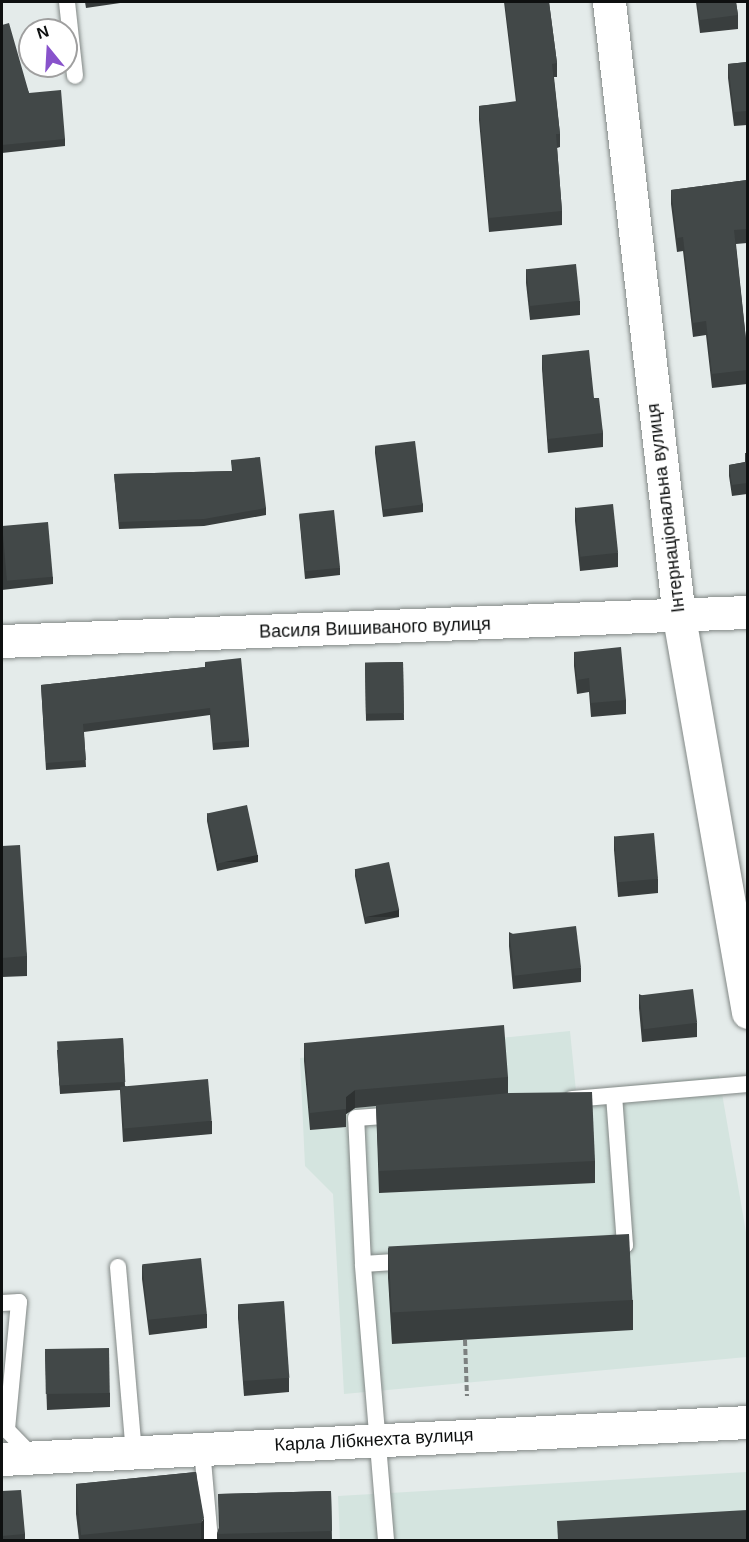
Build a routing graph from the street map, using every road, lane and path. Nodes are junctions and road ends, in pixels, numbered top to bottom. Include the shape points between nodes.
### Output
1 (67, 2) edge
2 (609, 2) edge
3 (69, 18) edge
4 (747, 612) edge
5 (679, 617) junction
6 (2, 641) edge
7 (747, 1012) edge
8 (747, 1084) edge
9 (614, 1096) junction
10 (556, 1101) edge
11 (415, 1113) edge
12 (589, 1247) edge
13 (423, 1260) edge
14 (363, 1264) junction
15 (118, 1267) dead end
16 (2, 1303) edge
17 (465, 1340) edge
18 (467, 1396) dead end
19 (747, 1422) edge
20 (376, 1440) junction
21 (202, 1449) junction
22 (134, 1452) junction
23 (34, 1457) junction
24 (2, 1459) edge
25 (210, 1540) edge
26 (386, 1540) edge

1 - 3 lane
2 - 5 street, Інтернаціональна вулиця
4 - 5 street, Василя Вишиваного вулиця
5 - 6 street, Василя Вишиваного вулиця
5 - 7 street, Інтернаціональна вулиця
8 - 9 lane
9 - 10 lane
9 - 12 lane via 625,1245
11 - 14 lane via 356,1118
13 - 14 lane
14 - 20 lane
15 - 22 lane
16 - 23 lane via 19,1302 7,1430
17 - 18 path
19 - 20 street, Карла Лібкнехта вулиця
20 - 21 street, Карла Лібкнехта вулиця
20 - 26 lane
21 - 22 street, Карла Лібкнехта вулиця
21 - 25 lane
22 - 23 street, Карла Лібкнехта вулиця
23 - 24 street, Карла Лібкнехта вулиця

